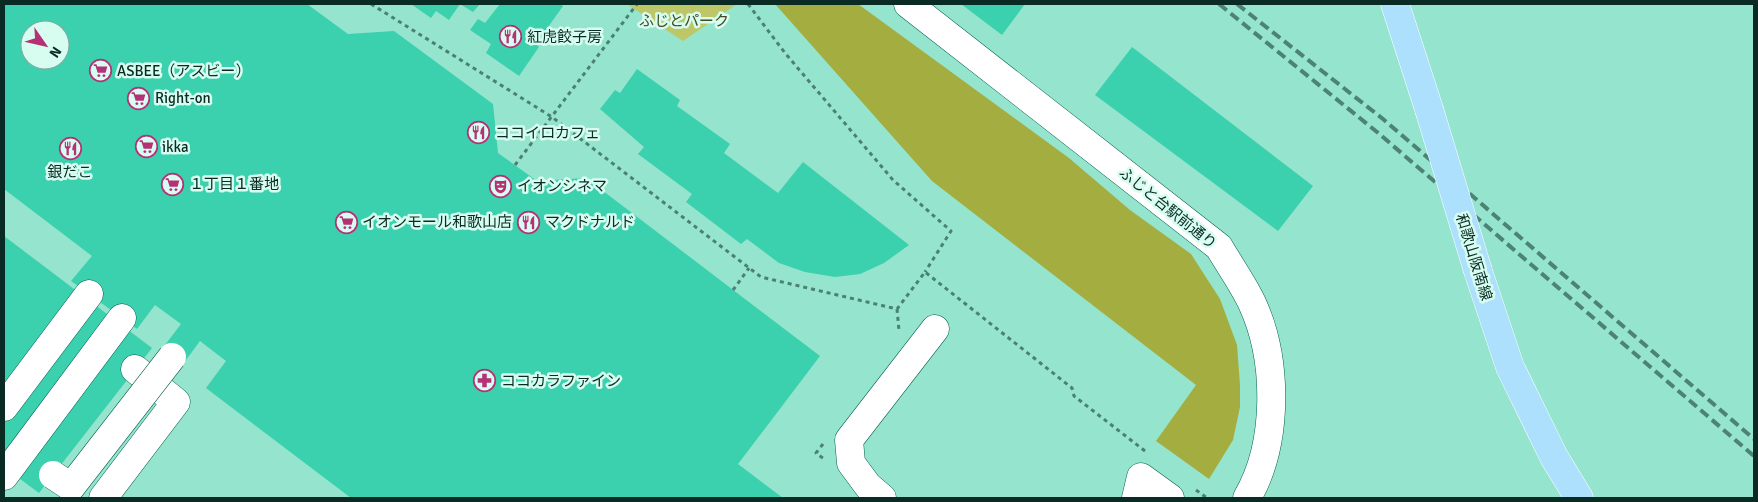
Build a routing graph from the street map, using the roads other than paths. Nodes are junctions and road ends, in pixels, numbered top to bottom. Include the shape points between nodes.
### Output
1 (908, 4) edge
2 (1395, 4) edge
3 (89, 294) dead end
4 (122, 318) dead end
5 (934, 329) dead end
6 (172, 356) dead end
7 (136, 369) dead end
8 (4, 407) edge
9 (53, 475) dead end
10 (4, 476) edge
11 (1179, 491) edge
12 (103, 498) edge
13 (882, 498) edge
14 (1136, 498) edge
15 (1248, 498) edge
16 (1579, 498) edge

1 - 15 street, ふじと台駅前通り via 1219,247 1252,303 1268,351 1272,396 1265,453
2 - 16 main road, 和歌山阪南線, bridge via 1510,367 1554,457
3 - 8 street
4 - 10 street
5 - 13 street via 850,440 851,463 868,486
6 - 9 street, bridge via 71,487
7 - 12 street via 176,402
11 - 14 street via 1141,477

